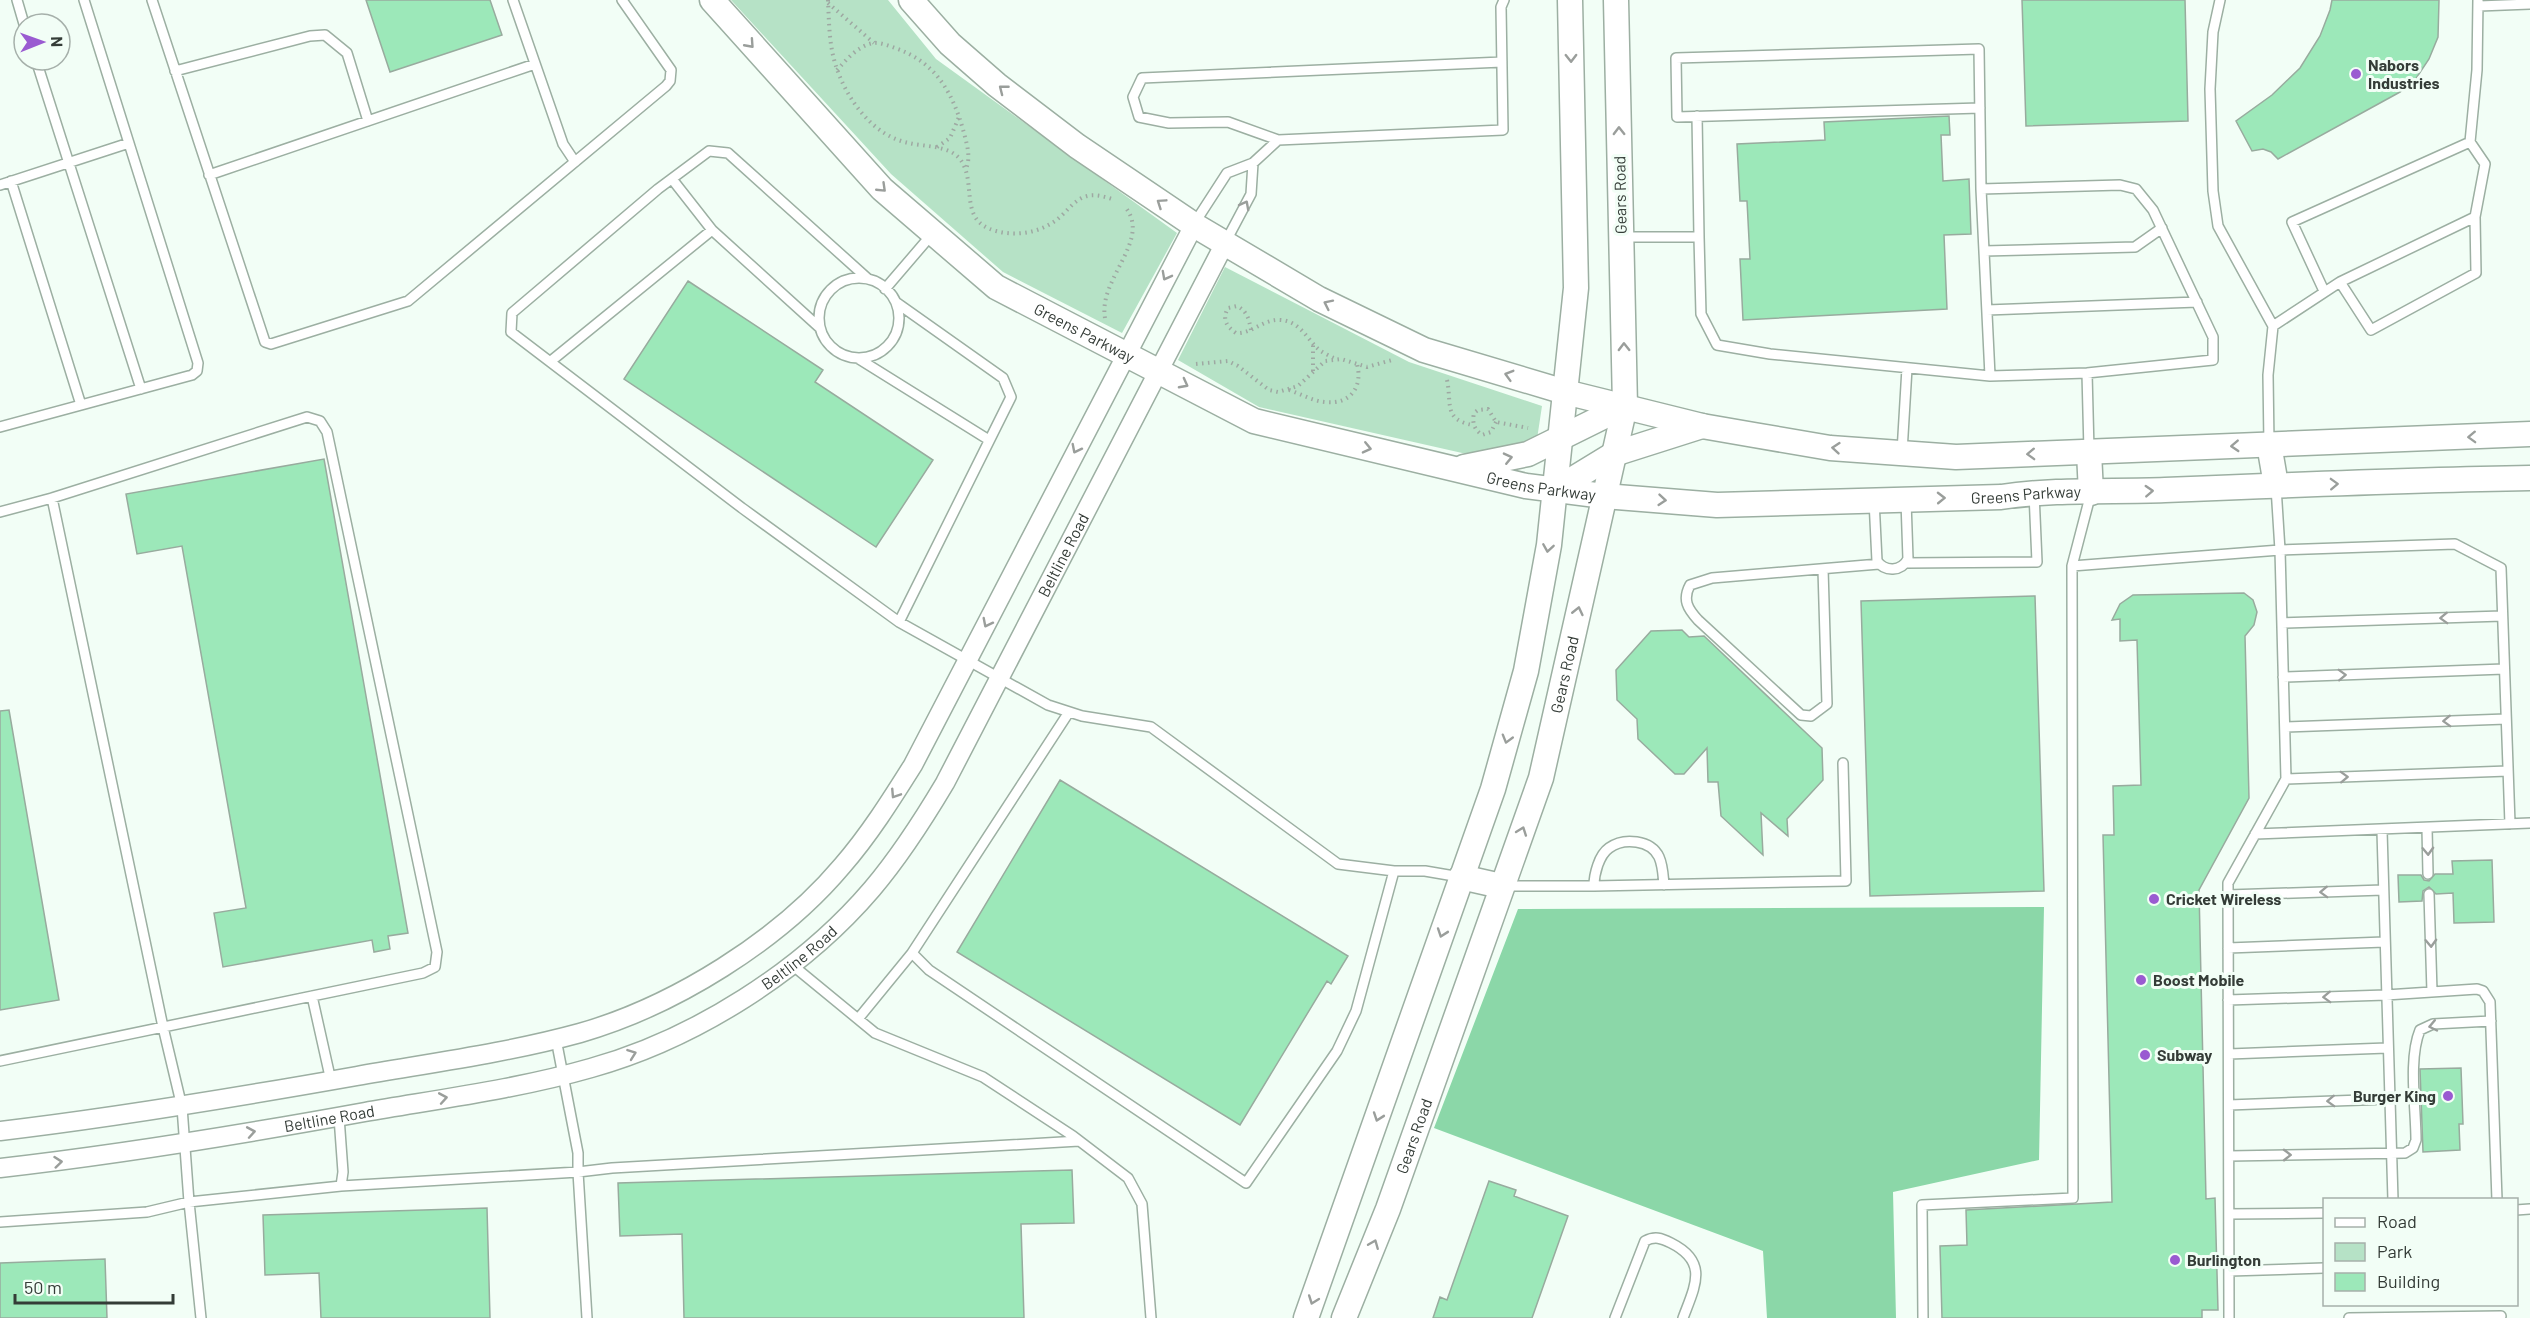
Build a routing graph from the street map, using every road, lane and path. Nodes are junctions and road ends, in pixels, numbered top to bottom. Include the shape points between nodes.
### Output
1 (84, 0) edge
2 (152, 0) edge
3 (513, 0) edge
4 (622, 0) edge
5 (712, 0) edge
6 (911, 0) edge
7 (1504, 0) edge
8 (1570, 0) edge
9 (1616, 0) edge
10 (2220, 0) edge
11 (828, 2) edge
12 (2478, 3) edge
13 (2530, 4) edge
14 (874, 43) junction
15 (1502, 62) junction
16 (535, 64) junction
17 (837, 70) junction
18 (175, 71) junction
19 (40, 72) edge
20 (1980, 108) junction
21 (1697, 116) junction
22 (959, 117) junction
23 (368, 121) junction
24 (1278, 140) junction
25 (129, 142) junction
26 (2470, 142) junction
27 (937, 147) junction
28 (68, 162) junction
29 (575, 162) junction
30 (1253, 163) junction
31 (966, 169) junction
32 (210, 175) junction
33 (672, 179) junction
34 (11, 181) junction
35 (0, 184) edge
36 (1981, 189) junction
37 (2475, 217) junction
38 (1194, 225) junction
39 (2162, 228) junction
40 (712, 230) junction
41 (933, 233) junction
42 (1621, 237) junction
43 (1699, 237) junction
44 (1225, 243) junction
45 (1984, 251) junction
46 (867, 278) junction
47 (2340, 282) junction
48 (885, 289) junction
49 (2324, 291) junction
50 (2197, 302) junction
51 (897, 303) junction
52 (1987, 310) junction
53 (1107, 322) dead end
54 (2273, 326) junction
55 (820, 328) junction
56 (1251, 330) junction
57 (1313, 342) junction
58 (1125, 354) junction
59 (859, 359) junction
60 (1336, 359) junction
61 (1398, 359) dead end
62 (551, 361) junction
63 (1192, 364) dead end
64 (1357, 364) junction
65 (1367, 367) junction
66 (1907, 368) junction
67 (1158, 370) junction
68 (1313, 372) junction
69 (2087, 373) junction
70 (1445, 375) dead end
71 (1360, 376) junction
72 (1990, 376) junction
73 (141, 389) junction
74 (1288, 390) junction
75 (1565, 392) junction
76 (81, 405) junction
77 (1625, 406) junction
78 (1496, 422) junction
79 (1473, 425) junction
80 (1702, 426) junction
81 (0, 427) edge
82 (1530, 428) dead end
83 (2530, 434) edge
84 (1560, 438) junction
85 (989, 440) junction
86 (2269, 444) junction
87 (2090, 452) junction
88 (1902, 453) junction
89 (1614, 454) junction
90 (1453, 469) junction
91 (2530, 478) edge
92 (2276, 485) junction
93 (1555, 490) junction
94 (2034, 492) junction
95 (2091, 493) junction
96 (1604, 496) junction
97 (52, 498) junction
98 (1906, 499) junction
99 (1874, 500) junction
100 (0, 512) edge
101 (2280, 550) junction
102 (1906, 563) junction
103 (1879, 564) junction
104 (2073, 566) junction
105 (1823, 569) junction
106 (2502, 616) junction
107 (899, 622) junction
108 (2282, 623) junction
109 (967, 661) junction
110 (2504, 669) junction
111 (2283, 677) junction
112 (999, 679) junction
113 (1069, 712) junction
114 (2506, 719) junction
115 (2285, 727) junction
116 (1843, 763) dead end
117 (2508, 771) junction
118 (2286, 778) junction
119 (2530, 823) edge
120 (2510, 824) junction
121 (2427, 828) junction
122 (2382, 831) junction
123 (2255, 834) junction
124 (1394, 871) junction
125 (2428, 874) dead end
126 (1461, 877) junction
127 (1664, 885) junction
128 (1501, 886) junction
129 (1594, 886) junction
130 (2383, 890) junction
131 (2429, 894) dead end
132 (2228, 895) junction
133 (2384, 942) junction
134 (2228, 948) junction
135 (912, 954) junction
136 (791, 964) junction
137 (2432, 992) junction
138 (2386, 995) junction
139 (312, 996) junction
140 (2228, 1000) junction
141 (858, 1019) junction
142 (2491, 1021) junction
143 (163, 1027) junction
144 (556, 1038) junction
145 (2387, 1048) junction
146 (2229, 1054) junction
147 (0, 1061) edge
148 (563, 1075) junction
149 (331, 1081) junction
150 (2389, 1099) junction
151 (2229, 1105) junction
152 (182, 1107) junction
153 (339, 1117) junction
154 (0, 1131) edge
155 (1079, 1141) junction
156 (185, 1143) junction
157 (2391, 1153) junction
158 (2229, 1156) junction
159 (0, 1168) edge
160 (578, 1172) junction
161 (341, 1186) junction
162 (1351, 1196) junction
163 (2393, 1198) edge
164 (2497, 1198) edge
165 (189, 1202) junction
166 (1388, 1209) junction
167 (2323, 1213) edge
168 (2229, 1214) junction
169 (0, 1222) edge
170 (2323, 1268) edge
171 (2229, 1270) junction
172 (2501, 1317) edge
173 (201, 1318) edge
174 (587, 1318) edge
175 (1151, 1318) edge
176 (1306, 1318) edge
177 (1344, 1318) edge
178 (1615, 1318) edge
179 (1683, 1318) edge
180 (1923, 1318) edge
181 (2229, 1318) edge
182 (2349, 1318) edge

1 - 25 lane
2 - 18 lane
3 - 16 lane
4 - 29 lane via 671,70 670,81
5 -> 41 street, Greens Parkway via 882,189
38 -> 6 street via 1077,146 997,85 950,44
7 - 15 lane
8 -> 75 street via 1576,288
42 -> 9 street, Gears Road
10 - 54 lane via 2213,32 2210,89 2218,226
11 - 14 path
11 - 17 path via 830,41
12 - 13 lane
12 - 26 lane
14 - 17 path via 861,48
14 - 22 path via 915,56 935,71
15 - 24 lane via 1503,130
15 - 24 lane via 1142,78 1132,97 1139,117 1169,123 1228,122
16 - 23 lane
16 - 29 lane via 563,144
17 - 27 path via 864,116 880,130 907,143
18 - 23 lane via 325,35 347,53
18 - 32 lane
19 - 28 lane
20 - 21 lane
20 - 21 lane via 1979,49 1676,58 1677,117
20 - 36 lane
21 - 43 lane
22 - 27 path via 951,138
22 - 31 path via 968,154
23 - 32 lane
24 - 30 lane
25 - 28 lane
25 - 73 lane via 198,363 192,375
26 - 37 lane via 2485,164
26 - 49 lane via 2292,222
27 - 31 path via 958,157
28 - 34 lane
28 - 73 lane
29 - 32 lane via 408,301 275,344 265,342
30 - 38 lane via 1227,173
44 -> 30 lane via 1251,194
31 - 53 path via 970,205 979,223 996,231 1037,231 1090,195 1119,202 1126,208 1134,223 1133,235 1109,283 1104,315
33 - 40 lane
33 - 46 lane via 709,151 728,153
33 - 62 lane via 512,313 512,332
34 - 35 lane
34 - 76 lane
36 - 39 lane via 2120,185 2136,189
36 - 45 lane
37 - 47 lane
37 - 47 lane via 2476,273 2372,330
38 - 44 street
38 -> 58 street
39 - 45 lane via 2135,247
39 - 50 lane
40 - 55 lane
40 - 62 lane
41 - 48 lane
41 - 58 street, Greens Parkway via 996,287
42 - 43 lane
77 -> 42 street, Gears Road
43 - 66 lane via 1701,314 1717,345
44 - 67 street, Beltline Road
75 -> 44 street via 1424,350 1319,299
45 - 52 lane
46 - 48 lane
46 - 55 lane via 853,278 830,290 822,301
47 - 49 lane
48 - 51 lane
49 - 54 lane
50 - 52 lane
50 - 69 lane via 2213,337 2213,360
51 - 59 lane via 898,329 892,341 872,357
51 - 85 lane via 1003,378 1011,397
52 - 72 lane
54 - 86 lane via 2268,375
55 - 59 lane via 834,350
56 - 56 path via 1236,333 1227,326 1228,308 1236,306 1243,310
56 - 57 path via 1269,321 1288,321
57 - 60 path
57 - 68 path
58 - 67 street, Greens Parkway
58 -> 109 street
59 - 85 lane
60 - 64 path
60 - 68 path via 1325,361
61 - 65 path
62 - 107 lane
63 - 74 path via 1228,361 1269,390
64 - 65 path
64 - 71 path
65 - 71 path
66 - 72 lane
66 - 88 lane
67 -> 90 street, Greens Parkway via 1254,421
67 - 112 street, Beltline Road
68 - 74 path
69 - 72 lane
69 - 87 lane
70 - 79 path via 1454,417
71 - 74 path via 1353,392 1337,402
73 - 76 lane
75 - 77 street
75 - 84 street
76 - 81 lane
77 - 80 street
77 - 84 street
77 - 89 street, Gears Road
78 - 79 path via 1491,432 1482,435
78 - 79 path via 1484,408 1474,413
78 - 82 path
88 -> 80 street via 1830,448
80 - 89 street
83 -> 86 street
90 -> 84 street via 1528,454
84 - 93 street
85 - 107 lane
86 -> 87 street
86 - 92 street
87 -> 88 street via 1956,456
87 - 95 street
89 - 93 street
89 - 96 street, Gears Road
90 - 93 street, Greens Parkway
92 -> 91 street, Greens Parkway
95 -> 92 street, Greens Parkway
92 - 101 lane
93 - 96 street, Greens Parkway
93 -> 126 street via 1526,671 1493,789
94 - 95 street, Greens Parkway
98 -> 94 street, Greens Parkway via 2001,497
94 - 102 lane via 2037,562
95 - 104 lane
96 -> 99 street, Greens Parkway via 1717,505
128 -> 96 street, Gears Road via 1541,778
97 - 100 lane
97 - 139 lane via 307,417 320,421 327,432 437,952 435,967 423,973
97 - 143 lane
98 - 99 street, Greens Parkway
98 - 102 lane
99 - 103 lane
101 - 104 lane
101 - 106 lane via 2455,544 2500,568
101 - 108 lane
102 - 103 lane via 1892,569
103 - 105 lane
104 - 180 lane via 2073,1198 1922,1205
105 - 105 lane via 1712,578 1690,585 1686,592 1688,608 1698,620 1801,715 1811,716 1827,704
106 -> 108 lane
106 - 110 lane
107 - 109 lane
108 - 111 lane
109 - 112 lane
109 -> 144 street via 913,765 879,819 842,868 799,909 696,984 649,1008
111 -> 110 lane
110 - 114 lane
111 - 115 lane
112 - 113 lane
112 - 136 street, Beltline Road via 911,839 870,890
113 - 124 lane via 1150,727 1338,864
113 - 135 lane
114 -> 115 lane
114 - 117 lane
115 - 118 lane
116 - 127 lane via 1846,881
118 -> 117 lane
117 - 120 lane
118 - 123 lane
119 - 120 lane
120 - 121 lane
121 - 122 lane
121 -> 125 lane
122 - 123 lane
122 - 130 lane
123 - 132 lane via 2228,884
124 - 126 lane
124 - 135 lane via 1356,1011 1336,1051 1245,1183 928,970
126 - 128 street
126 -> 162 street
127 - 129 lane
127 - 129 lane via 1663,866 1652,847 1631,842 1607,848
128 - 129 lane
128 - 166 street, Gears Road
130 -> 132 lane
130 - 133 lane
131 -> 137 lane
132 - 134 lane
133 - 134 lane
133 - 138 lane
134 - 140 lane
135 - 141 lane
136 - 141 lane
148 -> 136 street, Beltline Road via 662,1043 715,1017
137 - 138 lane
137 - 142 lane via 2483,991 2490,1002
138 -> 140 lane
138 - 145 lane
139 - 143 lane
139 - 149 lane
140 - 146 lane
141 - 155 lane via 874,1033 983,1077
142 -> 157 lane via 2433,1024 2420,1030 2414,1059 2416,1140 2414,1148 2405,1153
142 - 164 lane
143 - 147 lane
143 - 152 lane
144 - 148 lane
144 - 149 street
145 - 146 lane
145 - 150 lane
146 - 151 lane
153 -> 148 street, Beltline Road
148 - 160 lane
149 - 152 street
150 -> 151 lane
150 - 157 lane
151 - 158 lane
152 - 154 street
152 - 156 lane
156 -> 153 street, Beltline Road
153 - 161 lane
155 - 160 lane
155 - 175 lane via 1128,1178 1142,1204
159 -> 156 street, Beltline Road
156 - 165 lane
158 -> 157 lane
157 - 163 lane
158 - 168 lane
160 - 161 lane
160 - 174 lane
161 - 165 lane
162 - 166 street
162 -> 176 street
165 - 169 lane via 147,1212
165 - 173 lane
177 -> 166 street, Gears Road
167 - 168 lane
168 - 171 lane
170 - 171 lane
171 - 181 lane
172 - 182 lane
178 - 179 lane via 1645,1241 1661,1238 1681,1248 1695,1262 1696,1276

